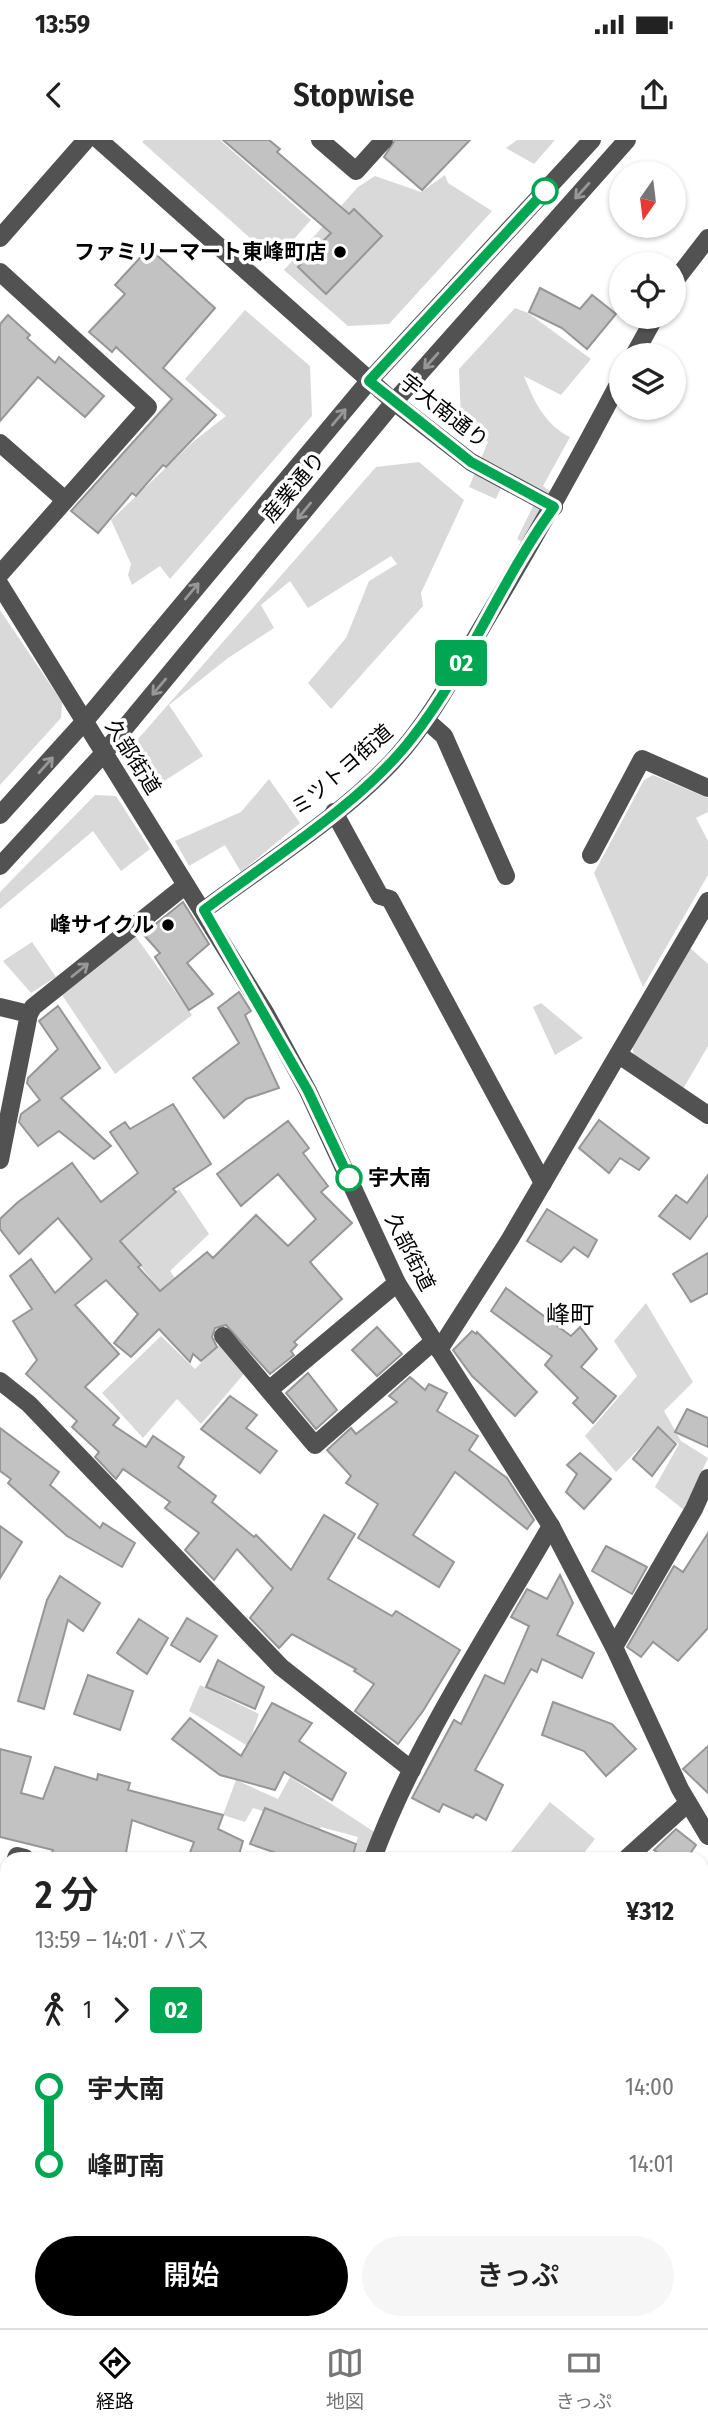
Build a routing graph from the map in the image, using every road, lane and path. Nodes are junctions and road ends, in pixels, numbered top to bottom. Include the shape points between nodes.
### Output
1 (86, 140) edge
2 (99, 140) edge
3 (320, 140) edge
4 (384, 140) edge
5 (592, 140) edge
6 (627, 140) edge
7 (0, 238) edge
8 (708, 238) edge
9 (686, 266) edge
10 (0, 272) edge
11 (369, 381) junction
12 (394, 402) junction
13 (609, 402) edge
14 (0, 443) edge
15 (65, 500) junction
16 (554, 507) junction
17 (0, 574) edge
18 (0, 585) edge
19 (426, 720) junction
20 (84, 722) junction
21 (104, 753) junction
22 (708, 788) edge
23 (334, 812) junction
24 (0, 816) edge
25 (591, 855) dead end
26 (0, 866) edge
27 (506, 876) dead end
28 (186, 885) junction
29 (708, 901) edge
30 (204, 910) junction
31 (0, 1007) edge
32 (29, 1014) junction
33 (619, 1055) junction
34 (708, 1115) edge
35 (0, 1160) edge
36 (543, 1183) junction
37 (397, 1283) junction
38 (223, 1336) dead end
39 (437, 1346) junction
40 (0, 1381) edge
41 (269, 1390) junction
42 (708, 1478) edge
43 (701, 1513) edge
44 (551, 1526) junction
45 (614, 1647) junction
46 (412, 1770) junction
47 (688, 1803) junction
48 (708, 1836) edge
49 (375, 1852) edge
50 (634, 1852) edge

1 - 7 street
2 - 11 street, 宇大南通り
3 - 4 street via 356,171
5 - 11 street, 産業通り
6 -> 12 street, 産業通り
8 - 9 street
10 - 15 street via 148,407
11 - 12 street, 宇大南通り
20 -> 11 street, 産業通り
12 - 16 street, 宇大南通り via 471,462
12 -> 21 street, 産業通り
13 - 16 street, ミツトヨ街道
14 - 15 street
15 - 17 street
16 - 19 street, ミツトヨ街道
18 - 20 street, 久部街道
19 - 23 street, ミツトヨ街道 via 389,764
19 - 27 street via 444,736
20 - 21 street, 久部街道
24 -> 20 street, 産業通り
21 - 26 street, 産業通り
21 - 28 street, 久部街道
22 - 25 street via 642,759
23 - 30 street, ミツトヨ街道
23 - 36 street via 380,896 390,899
28 - 30 street, 久部街道
32 -> 28 street
29 - 33 street
30 - 37 street, 久部街道 via 308,1091
31 - 32 street
32 - 35 street
33 - 34 street
33 - 36 street
36 - 39 street
37 - 39 street, 久部街道
37 - 41 street
38 - 41 street
39 - 41 street via 315,1445
39 - 44 street, 久部街道
40 - 46 street via 29,1404 281,1668
42 - 43 street
43 - 45 street
44 - 45 street, 久部街道
44 - 46 street
45 - 47 street, 久部街道
46 - 49 street
47 - 48 street, 久部街道
47 - 50 street

